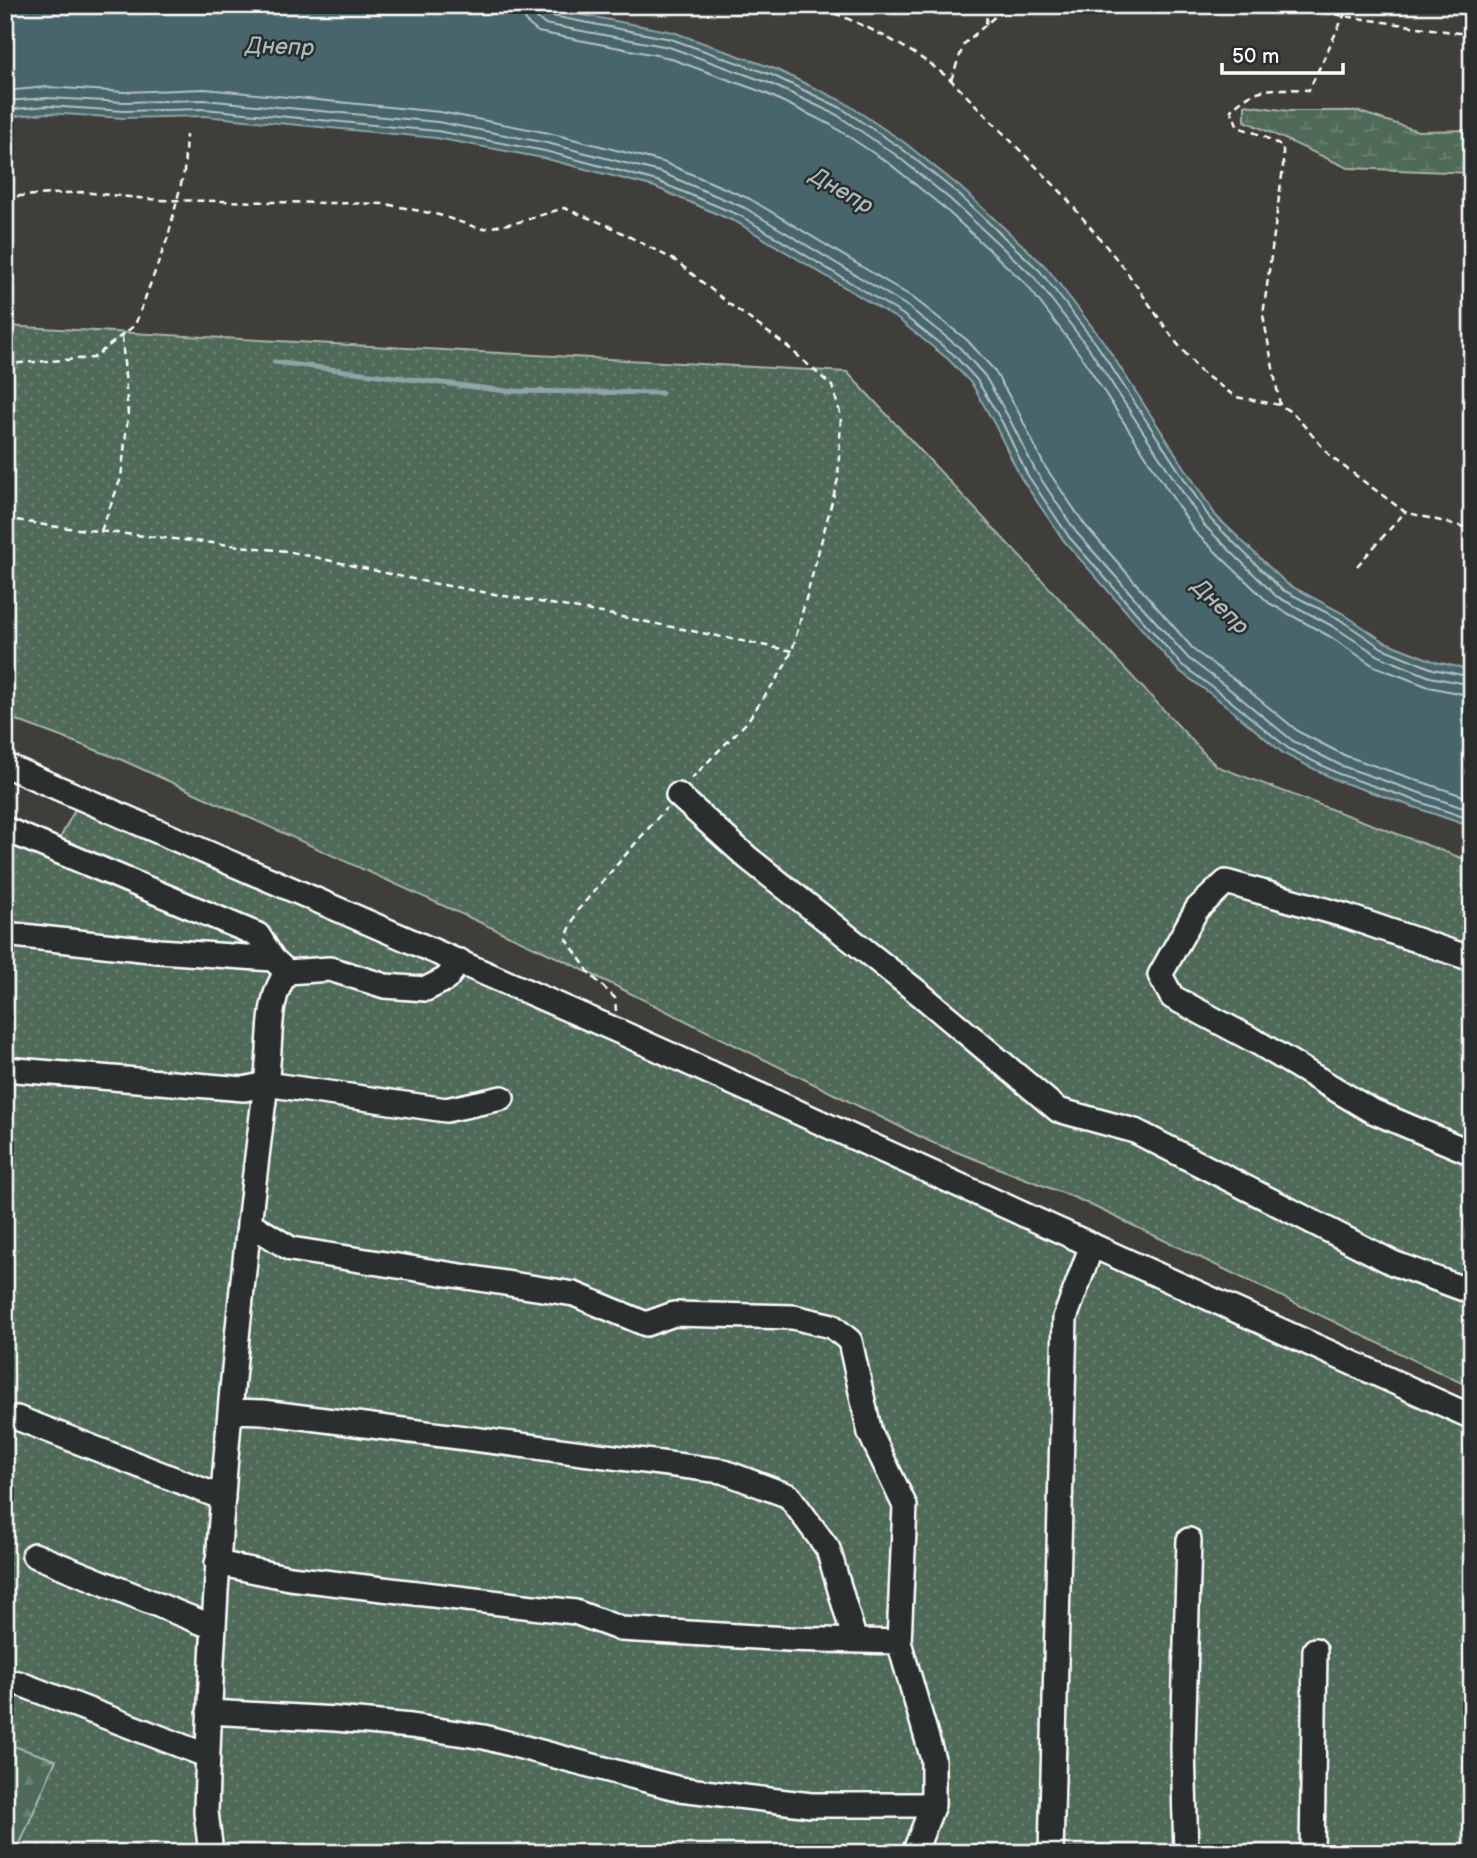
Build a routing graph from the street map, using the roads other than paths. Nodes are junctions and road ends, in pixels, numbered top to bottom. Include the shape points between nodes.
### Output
1 (5, 765) edge
2 (678, 794) road end
3 (5, 830) edge
4 (5, 934) edge
5 (1472, 960) edge
6 (460, 961) junction
7 (280, 965) junction
8 (5, 1069) edge
9 (266, 1084) junction
10 (502, 1098) dead end
11 (1472, 1153) edge
12 (249, 1223) junction
13 (1092, 1245) junction
14 (1472, 1292) edge
15 (232, 1411) junction
16 (1472, 1417) edge
17 (17, 1418) dead end
18 (223, 1497) junction
19 (1189, 1540) dead end
20 (34, 1555) dead end
21 (216, 1563) junction
22 (213, 1627) junction
23 (855, 1641) junction
24 (899, 1642) junction
25 (1315, 1650) dead end
26 (19, 1683) dead end
27 (209, 1712) junction
28 (208, 1756) junction
29 (933, 1805) junction
30 (211, 1853) edge
31 (914, 1853) edge
32 (1051, 1853) edge
33 (1186, 1853) edge
34 (1312, 1853) edge

1 - 6 street
2 - 14 street via 748,858 920,993 1058,1110 1135,1131 1393,1263
3 - 7 street via 258,935
4 - 7 street
5 - 11 street via 1226,881 1197,909 1160,975 1172,997 1370,1110
6 - 7 street via 446,979 426,989 385,986 330,969
6 - 13 street
7 - 9 street
8 - 9 street via 244,1089
9 - 10 street via 446,1110
9 - 12 street
12 - 15 street
12 - 24 street via 291,1249 574,1294 646,1324 674,1314 793,1317 832,1326 850,1341 870,1433 905,1506
13 - 16 street
13 - 32 street via 1065,1318
15 - 18 street
15 - 23 street via 722,1471 789,1496 828,1549
17 - 18 street
18 - 21 street
19 - 33 street via 1183,1748
20 - 22 street
21 - 22 street
21 - 23 street via 290,1578 575,1612 621,1629
22 - 27 street
23 - 24 street
24 - 29 street via 933,1759
25 - 34 street
26 - 28 street
27 - 28 street
27 - 29 street via 361,1721 484,1737 680,1789 811,1805
28 - 30 street via 206,1812
29 - 31 street

